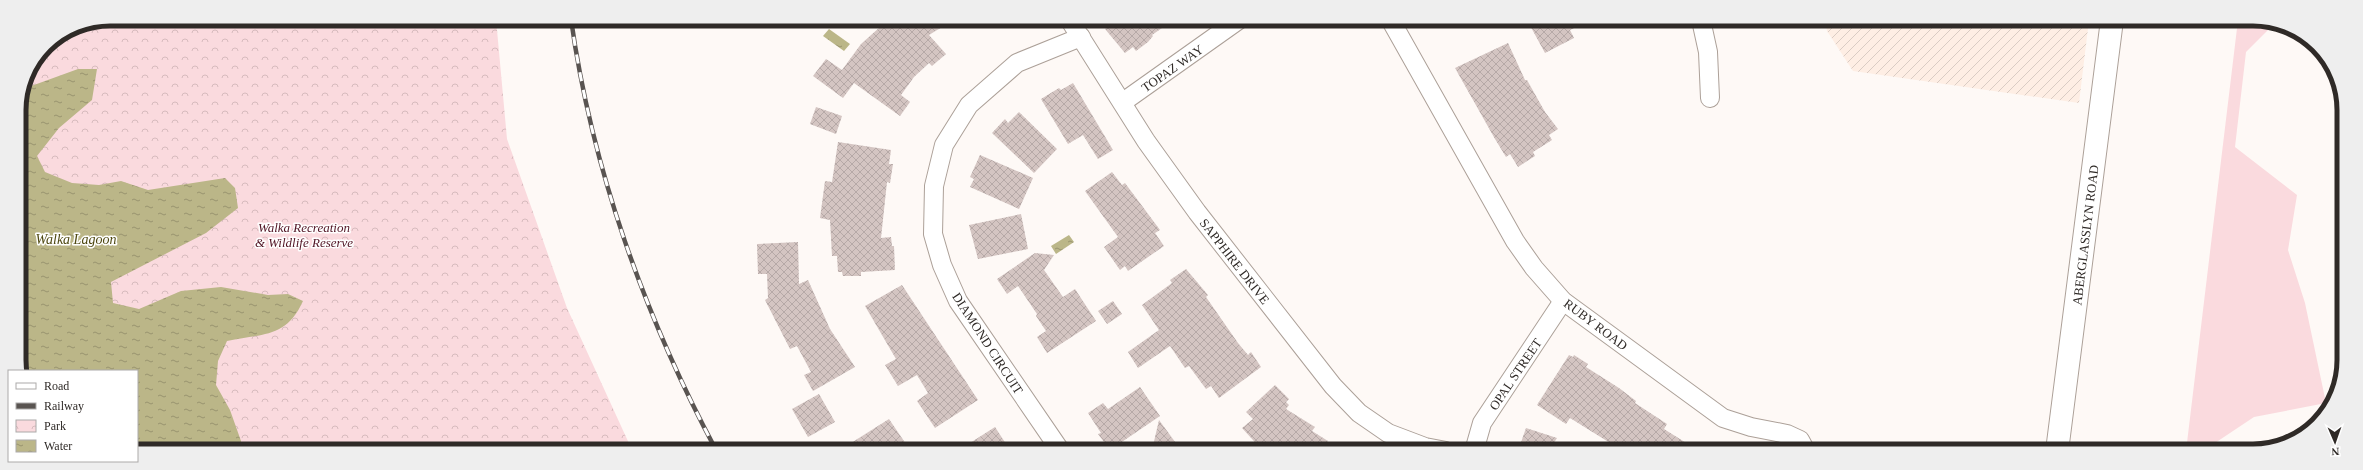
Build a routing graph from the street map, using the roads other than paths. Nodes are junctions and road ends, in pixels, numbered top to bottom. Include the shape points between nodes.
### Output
1 (1074, 26) edge
2 (1230, 26) edge
3 (1393, 26) edge
4 (1702, 26) edge
5 (2111, 26) edge
6 (1081, 36) junction
7 (1710, 98) dead end
8 (1123, 102) junction
9 (1563, 301) junction
10 (1056, 444) edge
11 (1418, 444) edge
12 (1476, 444) edge
13 (1802, 444) edge
14 (2059, 444) edge

1 - 6 street, SAPPHIRE DRIVE
2 - 8 street, TOPAZ WAY
3 - 9 street, RUBY ROAD via 1515,241 1534,268
4 - 7 street via 1708,52
5 - 14 main road, ABERGLASSLYN ROAD
6 - 8 street, SAPPHIRE DRIVE
6 - 10 street, DIAMOND CIRCUIT via 1017,63 969,105 944,145 934,186 933,234 942,265 958,301
8 - 11 street, SAPPHIRE DRIVE via 1146,141 1197,212 1333,386 1359,412 1388,433
9 - 12 street, OPAL STREET via 1482,423
9 - 13 street, RUBY ROAD via 1724,418 1751,427 1787,434 1800,440

